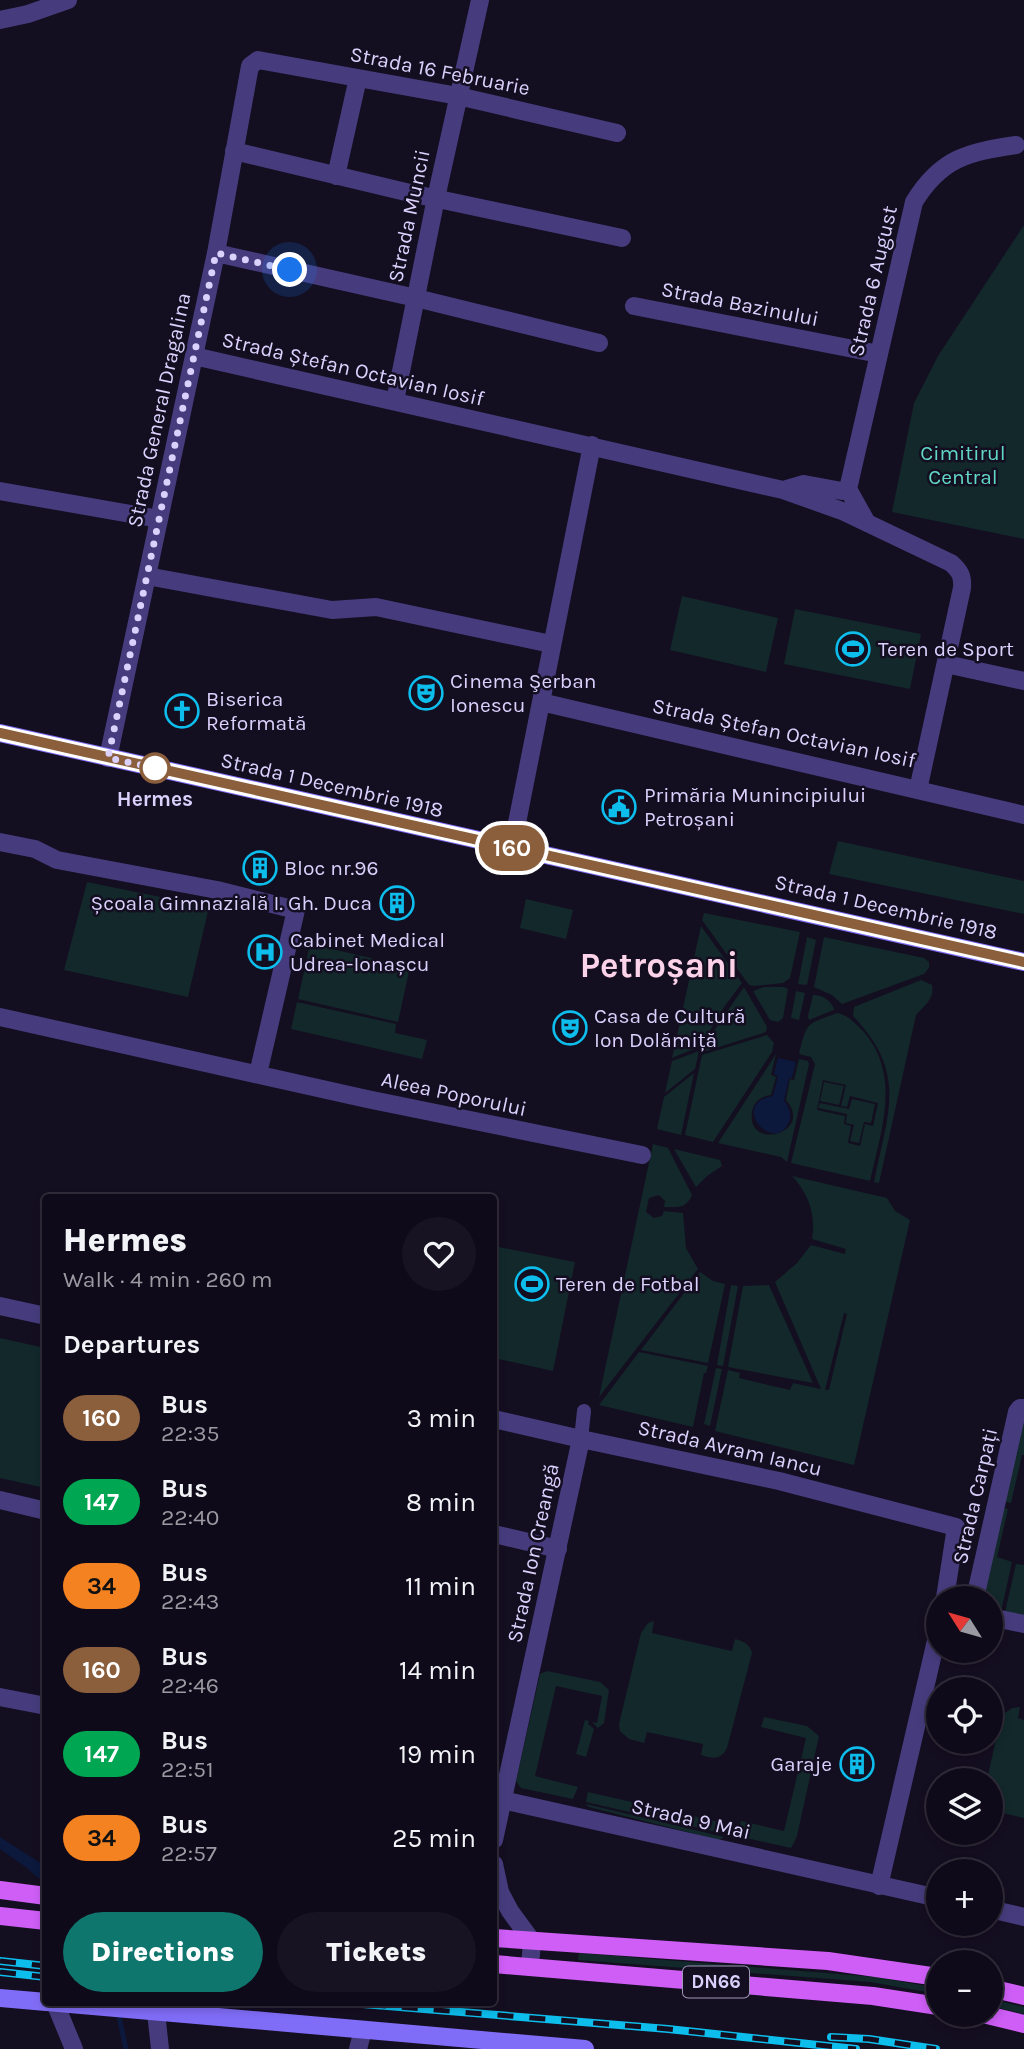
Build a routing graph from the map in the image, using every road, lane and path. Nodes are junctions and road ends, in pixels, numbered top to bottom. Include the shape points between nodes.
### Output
1 (68, 0) edge
2 (480, 0) edge
3 (0, 20) edge
4 (254, 61) joint
5 (358, 78) junction
6 (458, 96) junction
7 (617, 133) dead end
8 (1016, 145) dead end
9 (234, 151) junction
10 (336, 176) junction
11 (436, 198) junction
12 (622, 239) dead end
13 (216, 253) junction
14 (416, 298) junction
15 (634, 306) dead end
16 (599, 343) dead end
17 (879, 354) junction
18 (194, 356) junction
19 (395, 401) junction
20 (592, 445) junction
21 (848, 489) junction
22 (783, 490) junction
23 (0, 491) edge
24 (159, 519) junction
25 (867, 523) junction
26 (147, 576) junction
27 (551, 644) junction
28 (946, 664) junction
29 (1024, 681) edge
30 (541, 702) junction
31 (0, 733) edge
32 (108, 758) junction
33 (918, 790) junction
34 (1024, 815) edge
35 (0, 842) edge
36 (512, 848) junction
37 (1024, 962) edge
38 (0, 1017) edge
39 (258, 1074) junction
40 (642, 1155) dead end
41 (0, 1306) edge
42 (42, 1315) edge
43 (1024, 1408) edge
44 (584, 1412) dead end
45 (497, 1420) edge
46 (580, 1439) junction
47 (0, 1500) edge
48 (42, 1510) edge
49 (497, 1535) edge
50 (558, 1549) junction
51 (947, 1586) edge
52 (978, 1586) edge
53 (1003, 1620) edge
54 (1024, 1624) edge
55 (930, 1663) edge
56 (0, 1697) edge
57 (42, 1705) edge
58 (498, 1799) edge
59 (497, 1878) edge
60 (879, 1886) junction
61 (0, 1890) edge
62 (42, 1895) edge
63 (926, 1896) edge
64 (1003, 1912) edge
65 (0, 1916) edge
66 (1024, 1917) edge
67 (42, 1921) edge
68 (497, 1938) edge
69 (532, 1941) junction
70 (497, 1964) edge
71 (530, 1968) junction
72 (926, 1975) edge
73 (1003, 1991) edge
74 (1024, 1996) edge
75 (0, 1998) edge
76 (42, 2002) edge
77 (926, 2004) edge
78 (56, 2006) edge
79 (94, 2006) edge
80 (156, 2011) junction
81 (1003, 2019) edge
82 (1024, 2024) edge
83 (363, 2029) junction
84 (75, 2049) edge
85 (160, 2049) edge
86 (358, 2049) edge
87 (575, 2049) edge

1 - 3 street
2 - 6 street, Strada Muncii
4 - 5 street, Strada 16 Februarie
4 - 9 street, Strada General Dragalina
5 - 6 street, Strada 16 Februarie
5 - 10 street
6 - 7 street, Strada 16 Februarie
6 - 11 street, Strada Muncii
8 - 17 street, Strada 6 August via 964,155 921,191 910,215
9 - 10 street
9 - 13 street, Strada General Dragalina
10 - 11 street
11 - 12 street
11 - 14 street, Strada Muncii
13 - 14 street
13 - 18 street, Strada General Dragalina
14 - 16 street, Strada Muncii
14 - 19 street
15 - 17 street, Strada Bazinului
17 - 21 street, Strada 6 August
18 - 19 street, Strada Ștefan Octavian Iosif
18 - 24 street, Strada General Dragalina
19 - 20 street, Strada Ștefan Octavian Iosif
20 - 22 street
20 - 27 street
21 - 22 street via 804,484
21 - 25 street
22 - 25 street, Strada Ștefan Octavian Iosif
23 - 24 street
24 - 26 street, Strada General Dragalina
25 - 28 street, Strada Ștefan Octavian Iosif via 959,570 962,588
26 - 27 street via 332,611 376,607
26 - 32 street, Strada General Dragalina
27 - 30 street
28 - 29 street
28 - 33 street, Strada Ștefan Octavian Iosif
30 - 33 street, Strada Ștefan Octavian Iosif
30 - 36 street
31 - 32 main road, Strada 1 Decembrie 1918
32 - 36 main road, Strada 1 Decembrie 1918
33 - 34 street
35 - 39 street via 35,849 57,860 296,910
36 - 37 main road, Strada 1 Decembrie 1918
38 - 39 street, Aleea Poporului
39 - 40 street, Aleea Poporului
41 - 42 street
43 - 52 street, Strada Carpați via 1017,1412
44 - 46 street
45 - 46 street, Strada Avram Iancu
46 - 50 street, Strada Ion Creangă
46 - 51 street, Strada Avram Iancu via 779,1481 956,1527
47 - 48 street
49 - 50 street
50 - 58 street, Strada Ion Creangă
53 - 54 street
55 - 60 street
56 - 57 street
58 - 60 street, Strada 9 Mai
59 - 69 street via 510,1911
60 - 63 street, Strada 9 Mai
61 - 62 main road
64 - 66 street
65 - 67 main road
68 - 69 main road, DN66
69 - 71 street
69 - 72 main road, DN66 via 828,1961
70 - 71 main road, DN66
71 - 77 main road, DN66
73 - 74 main road
75 - 76 main road
78 - 84 street
79 - 80 main road
80 - 83 main road
80 - 85 street
81 - 82 main road
83 - 86 street
83 - 87 main road

